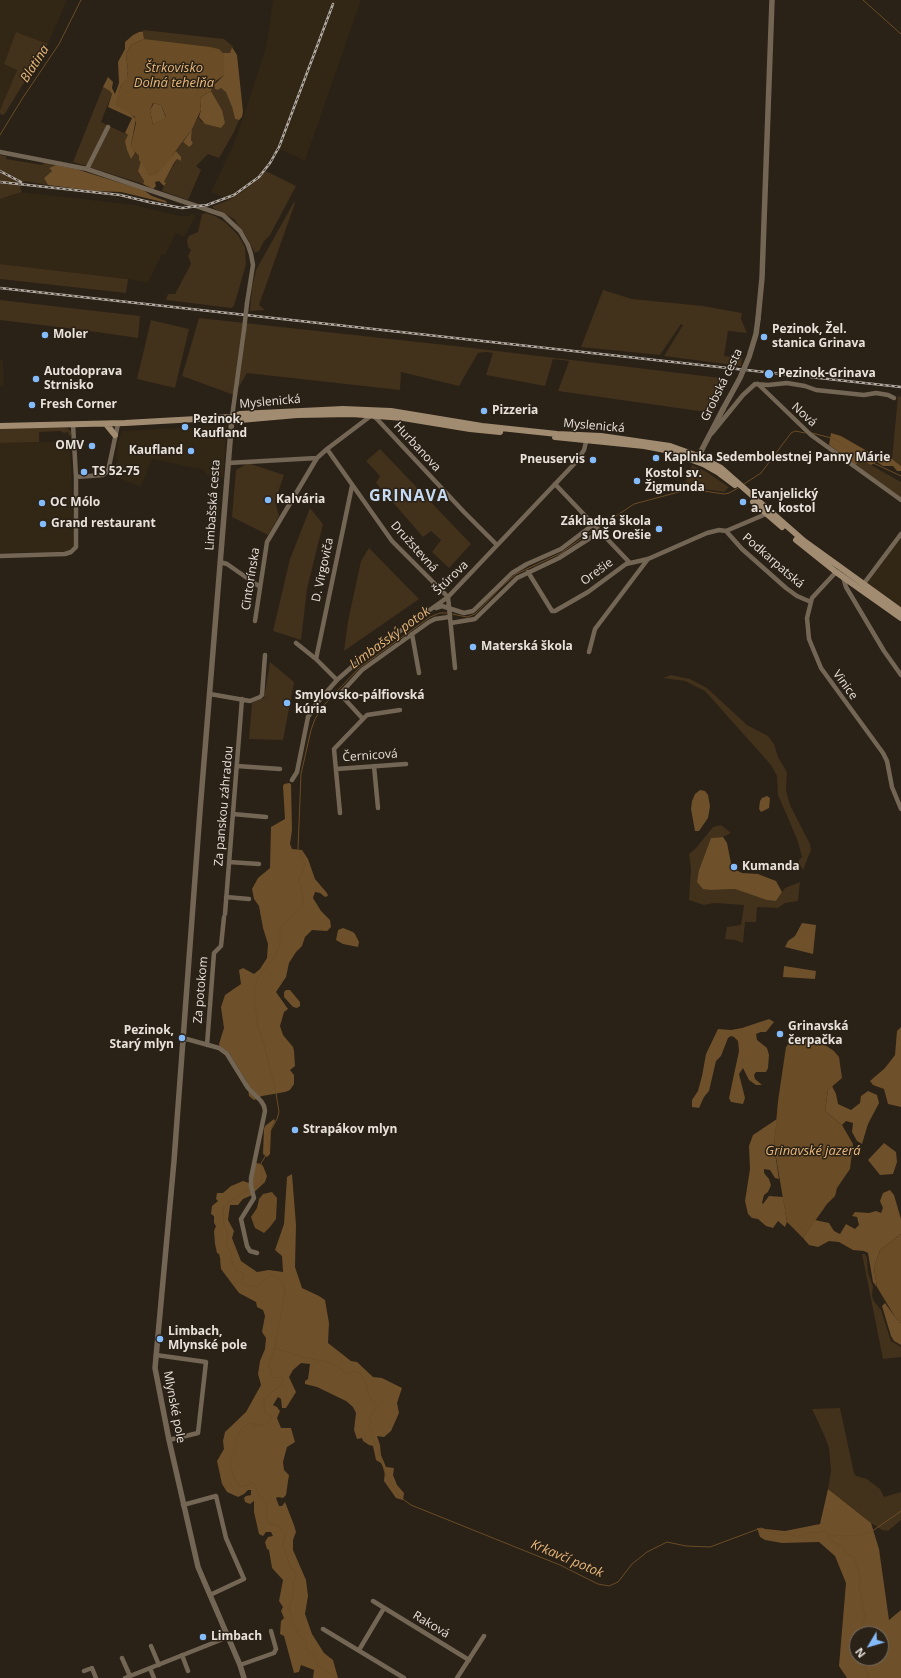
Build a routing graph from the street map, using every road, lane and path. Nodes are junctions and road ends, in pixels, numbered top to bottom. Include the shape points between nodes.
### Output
1 (772, 0) edge
2 (108, 127) dead end
3 (0, 152) edge
4 (87, 169) junction
5 (758, 384) junction
6 (894, 398) dead end
7 (372, 415) junction
8 (232, 417) junction
9 (125, 423) junction
10 (73, 424) junction
11 (106, 424) junction
12 (118, 424) junction
13 (0, 426) edge
14 (116, 433) junction
15 (708, 437) junction
16 (587, 438) junction
17 (327, 449) junction
18 (317, 458) junction
19 (697, 458) junction
20 (228, 463) junction
21 (76, 477) junction
22 (555, 484) junction
23 (352, 486) junction
24 (740, 487) junction
25 (901, 500) edge
26 (766, 514) junction
27 (595, 524) junction
28 (600, 530) junction
29 (726, 531) junction
30 (901, 534) edge
31 (497, 545) junction
32 (0, 556) edge
33 (648, 559) junction
34 (220, 562) junction
35 (630, 563) junction
36 (528, 572) junction
37 (836, 572) junction
38 (844, 577) junction
39 (852, 577) junction
40 (260, 587) junction
41 (862, 587) junction
42 (448, 597) junction
43 (811, 602) junction
44 (448, 608) junction
45 (432, 609) junction
46 (901, 612) edge
47 (449, 618) junction
48 (901, 618) edge
49 (255, 621) dead end
50 (451, 623) junction
51 (412, 634) junction
52 (296, 643) dead end
53 (589, 652) dead end
54 (265, 655) dead end
55 (316, 659) junction
56 (455, 668) dead end
57 (419, 673) dead end
58 (901, 675) edge
59 (337, 680) junction
60 (210, 694) junction
61 (242, 699) junction
62 (400, 710) dead end
63 (363, 719) junction
64 (406, 764) dead end
65 (237, 766) junction
66 (374, 766) junction
67 (280, 769) dead end
68 (336, 769) junction
69 (292, 780) dead end
70 (378, 808) dead end
71 (901, 809) edge
72 (340, 813) dead end
73 (233, 814) junction
74 (266, 817) dead end
75 (229, 862) junction
76 (259, 864) dead end
77 (226, 897) junction
78 (249, 899) dead end
79 (224, 915) joint
80 (183, 1038) junction
81 (207, 1045) junction
82 (257, 1253) dead end
83 (156, 1355) junction
84 (169, 1440) junction
85 (183, 1505) junction
86 (210, 1595) junction
87 (373, 1601) dead end
88 (384, 1608) junction
89 (323, 1629) dead end
90 (271, 1631) dead end
91 (484, 1636) dead end
92 (228, 1637) junction
93 (151, 1646) dead end
94 (359, 1650) junction
95 (182, 1655) junction
96 (122, 1658) dead end
97 (469, 1660) junction
98 (158, 1664) junction
99 (240, 1665) junction
100 (150, 1668) junction
101 (84, 1671) dead end
102 (188, 1671) dead end
103 (127, 1677) edge
104 (96, 1678) edge
105 (154, 1678) edge
106 (244, 1678) edge
107 (404, 1678) edge
108 (457, 1678) edge

1 - 15 street, Grobská cesta, bridge via 761,293 756,334 749,357
2 - 4 street
3 - 4 street
4 - 8 street, bridge via 208,209 229,220 245,238 253,265
5 - 6 street via 787,383 816,390 864,395 876,393
5 - 15 street via 753,385 744,394
5 - 25 street, Nová via 803,429
7 - 8 main road, Myslenická via 340,413 240,420
7 - 16 main road, Myslenická via 470,429
7 - 17 street, Cintorínska
7 - 31 street, Hurbanova
8 - 9 main road, Myslenická
8 - 16 main road, Myslenická via 240,414 325,409 384,411
8 - 20 street, Limbašská cesta
9 - 12 main road, Myslenická
9 - 14 main road
10 - 11 main road, Myslenická
10 - 13 main road, Myslenická
10 - 21 street
11 - 12 main road, Myslenická
11 - 14 main road
12 - 14 street
14 - 21 street via 108,472 103,475
15 - 19 street, Grobská cesta
16 - 19 main road, Myslenická via 670,446
16 - 22 street, Štúrova via 580,457
17 - 18 street, Cintorínska
17 - 23 street, Družstevná
18 - 20 street
18 - 40 street, Cintorínska via 267,542
19 - 24 main road, Myslenická
20 - 34 street, Limbašská cesta
21 - 32 street via 78,544 74,550 65,554
22 - 27 street
22 - 31 street, Štúrova
23 - 42 street, Družstevná via 392,541
23 - 55 street, D. Virgoviča
24 - 26 main road, Myslenická
24 - 39 main road, Myslenická via 794,533
26 - 29 street, Orešie
26 - 37 main road, Myslenická
27 - 28 street
27 - 44 street via 561,549 512,573 473,611 464,613
28 - 35 street
28 - 36 street via 559,558
29 - 33 street, Orešie via 707,533
29 - 43 street, Podkarpatská via 742,550 786,588
30 - 41 street
31 - 42 street, Štúrova
33 - 35 street, Orešie
33 - 53 street via 595,629
34 - 40 street via 227,564
34 - 60 street, Limbašská cesta
35 - 36 street, Orešie via 622,566 571,603 554,611
36 - 50 street via 508,586 475,619
37 - 38 main road, Myslenická
37 - 43 street, Vinice
38 - 39 main road
38 - 41 main road, Myslenická
38 - 58 street via 846,587
39 - 41 main road, Myslenická
40 - 49 street, Cintorínska
41 - 46 main road, Myslenická
41 - 48 main road, Myslenická
42 - 44 street
42 - 45 street, Štúrova
43 - 71 street, Vinice via 807,629 816,659 887,760 892,787
44 - 45 street via 442,606
44 - 47 street
45 - 59 street, Štúrova via 362,658
47 - 50 street
47 - 51 street via 435,619
50 - 56 street
51 - 57 street
51 - 63 street via 362,670 340,694
52 - 55 street
54 - 61 street via 262,695 250,701
55 - 59 street
59 - 69 street, Štúrova via 308,717 297,772
60 - 61 street
60 - 80 street, Limbašská cesta
61 - 65 street, Za panskou záhradou
62 - 63 street via 367,715
63 - 68 street via 334,749
64 - 66 street, Černicová
65 - 67 street
65 - 73 street, Za panskou záhradou
66 - 68 street, Černicová
66 - 70 street
68 - 72 street
73 - 74 street
73 - 75 street, Za panskou záhradou
75 - 76 street
75 - 77 street, Za panskou záhradou
77 - 78 street
77 - 79 street, Za panskou záhradou
79 - 81 street, Za potokom via 221,946 214,953
80 - 81 street
80 - 83 street, Mlynské pole
81 - 82 street via 219,1048 227,1054 248,1088 264,1106 265,1112 253,1167 254,1198 241,1219 247,1246 250,1252
83 - 84 street, Mlynské pole via 155,1368
83 - 84 street via 206,1362 198,1433
84 - 85 street, Mlynské pole
85 - 86 street, Mlynské pole via 198,1567
85 - 86 street via 216,1496 226,1538 244,1579
86 - 92 street, Mlynské pole
87 - 88 street, Raková
88 - 94 street
88 - 97 street, Raková
89 - 94 street
90 - 99 street via 276,1649 274,1653
91 - 97 street
92 - 95 street
92 - 99 street, Mlynské pole
93 - 98 street
94 - 107 street
95 - 98 street
95 - 102 street
96 - 103 street
97 - 108 street
98 - 100 street
99 - 106 street, Mlynské pole
100 - 103 street
100 - 105 street
101 - 104 street via 92,1668

